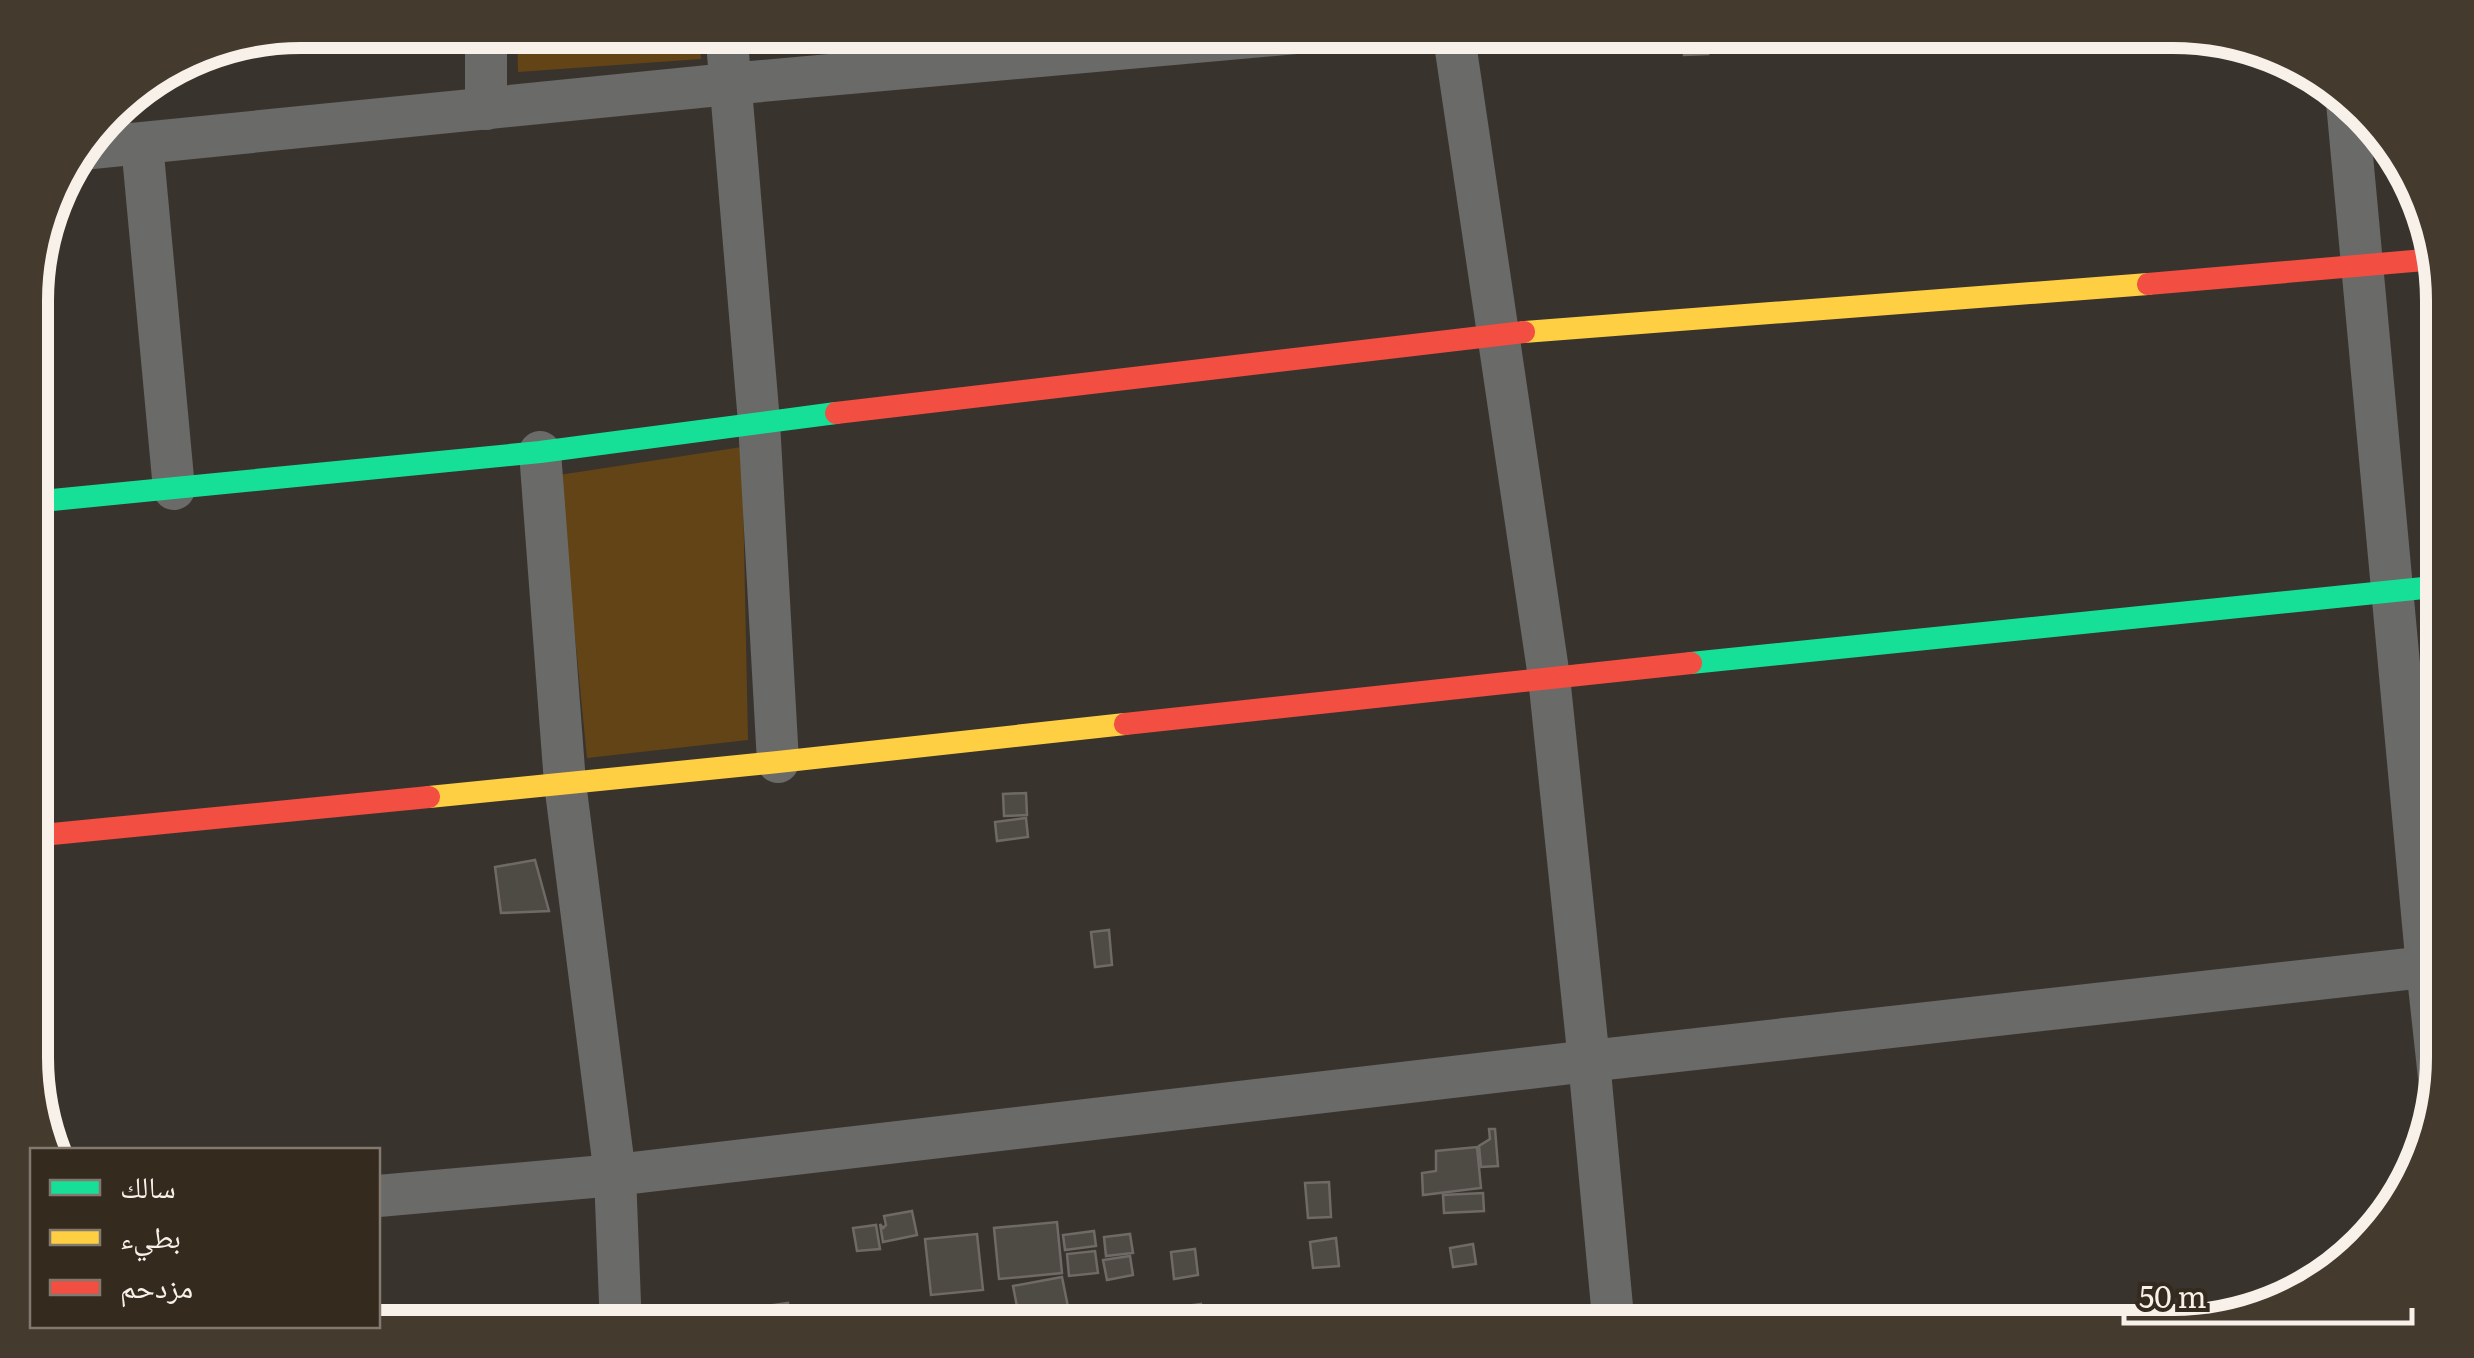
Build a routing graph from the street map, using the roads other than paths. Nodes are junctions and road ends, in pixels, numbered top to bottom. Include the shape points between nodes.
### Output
1 (486, 48) edge
2 (727, 48) edge
3 (1129, 48) edge
4 (1456, 48) edge
5 (729, 84) junction
6 (486, 109) junction
7 (2348, 118) edge
8 (142, 144) junction
9 (99, 148) edge
10 (2423, 260) edge
11 (2362, 267) junction
12 (1497, 334) junction
13 (758, 422) junction
14 (540, 452) junction
15 (174, 489) junction
16 (48, 501) edge
17 (2426, 588) edge
18 (2393, 592) junction
19 (1548, 678) junction
20 (778, 762) junction
21 (564, 783) junction
22 (48, 834) edge
23 (2426, 886) edge
24 (2426, 967) edge
25 (1589, 1062) junction
26 (614, 1175) junction
27 (380, 1196) edge
28 (620, 1310) edge
29 (1612, 1310) edge

1 - 6 street
2 - 5 street
3 - 5 street
4 - 12 street
5 - 6 street
5 - 13 street
6 - 8 street
7 - 11 street
8 - 9 street
8 - 15 street
10 - 11 street
11 - 12 street
11 - 18 street
12 - 13 street
12 - 19 street
13 - 14 street
13 - 20 street
14 - 15 street
14 - 21 street
15 - 16 street
17 - 18 street
18 - 19 street
18 - 23 street
19 - 20 street
19 - 25 street
20 - 21 street
21 - 22 street
21 - 26 street
24 - 25 street
25 - 26 street
25 - 29 street
26 - 27 street
26 - 28 street

